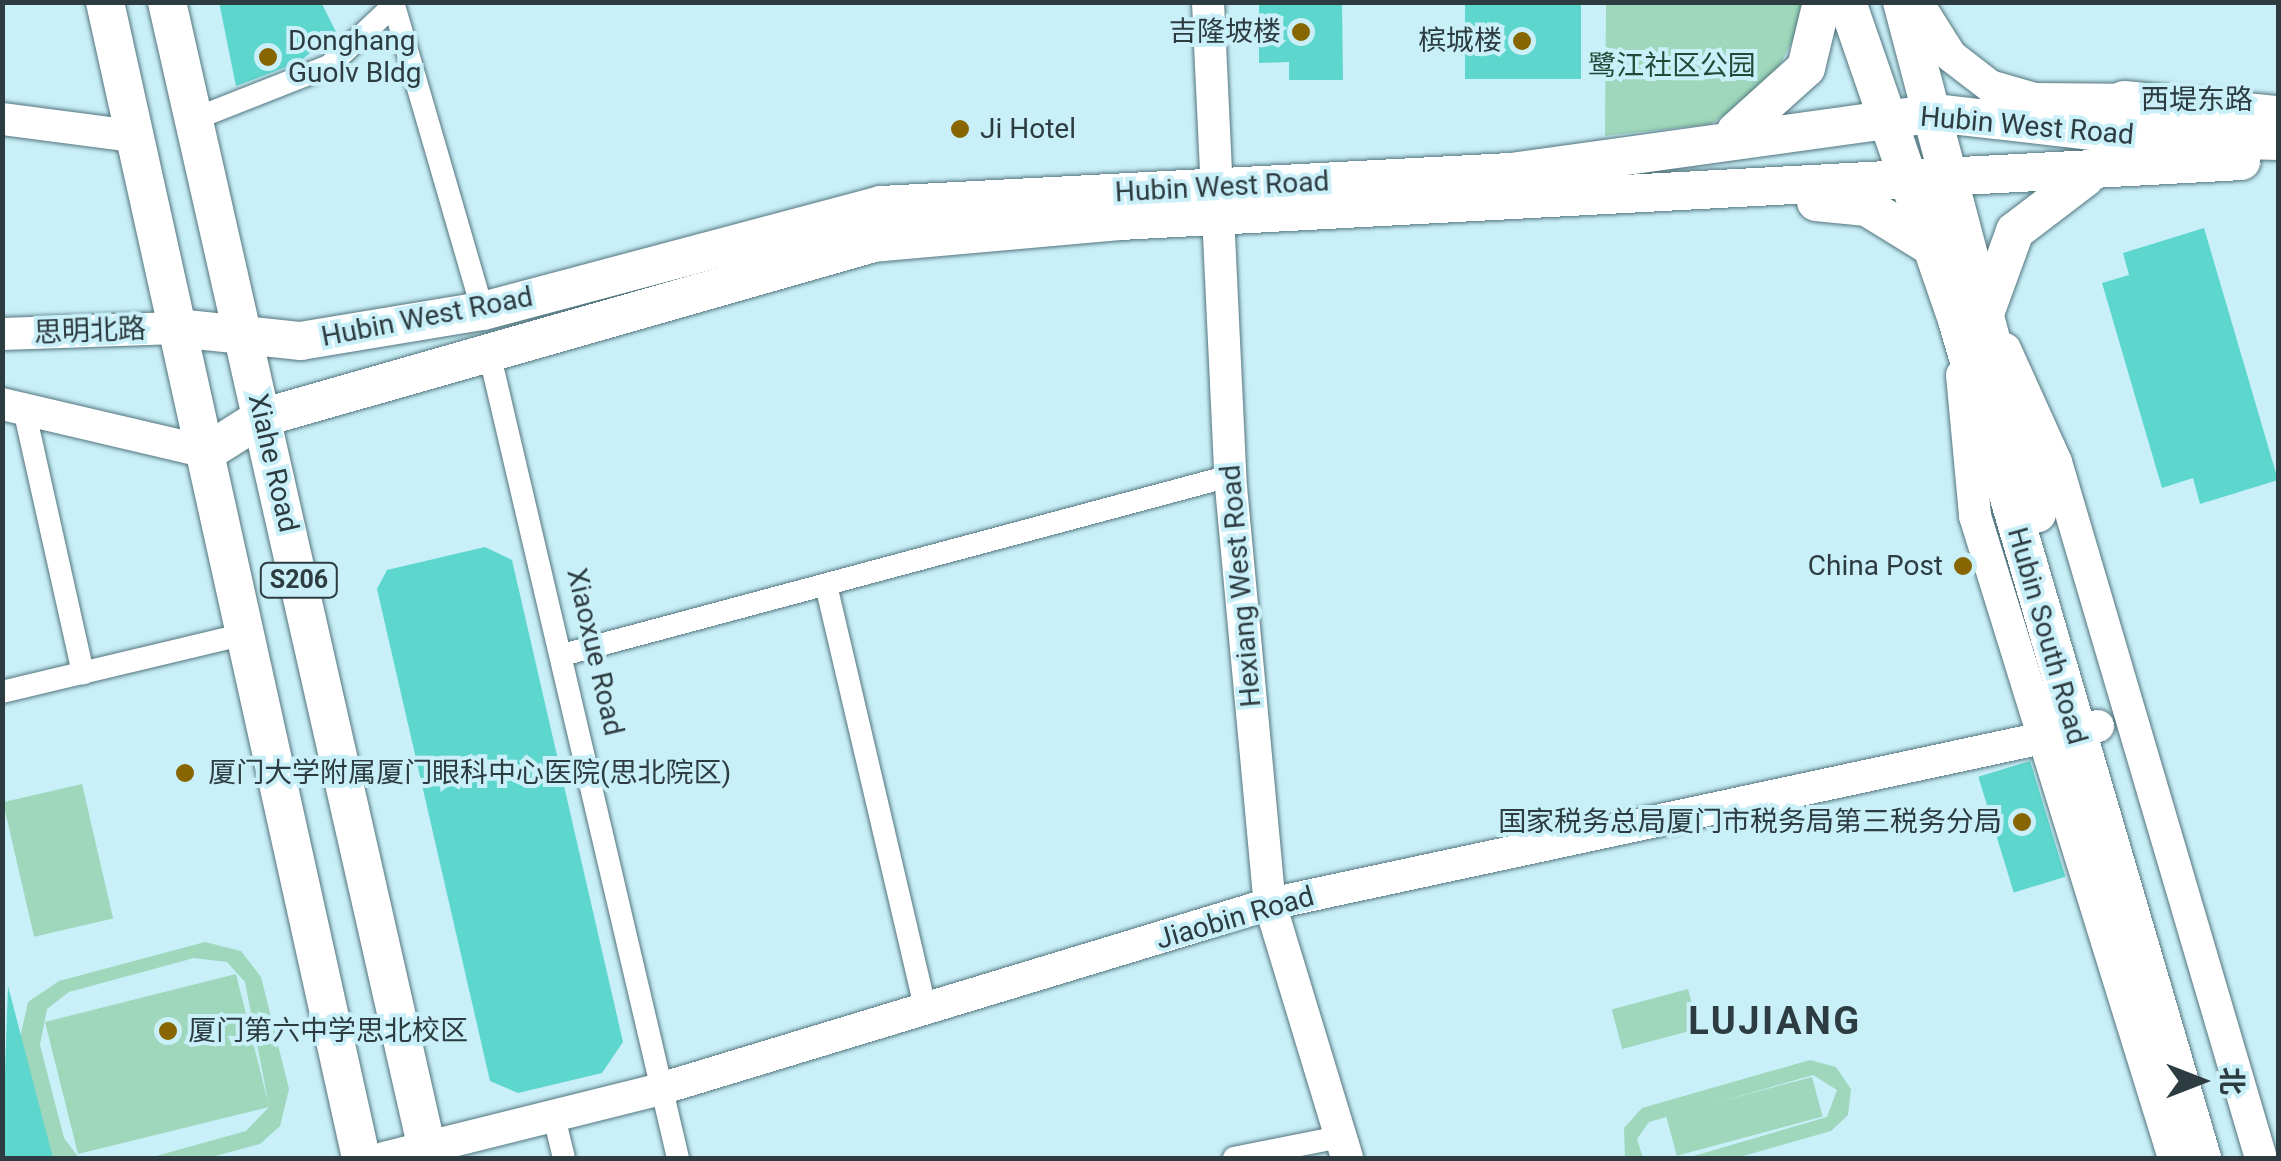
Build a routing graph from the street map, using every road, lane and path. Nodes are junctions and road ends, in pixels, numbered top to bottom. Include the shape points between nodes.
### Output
1 (106, 2) edge
2 (168, 2) edge
3 (1208, 2) edge
4 (1822, 2) edge
5 (1848, 2) edge
6 (1902, 2) edge
7 (1917, 2) edge
8 (393, 4) edge
9 (2278, 99) edge
10 (2124, 100) junction
11 (1934, 113) junction
12 (2278, 115) edge
13 (2, 119) edge
14 (192, 120) junction
15 (132, 136) junction
16 (1730, 136) junction
17 (2278, 141) edge
18 (1893, 149) junction
19 (2278, 158) edge
20 (2089, 174) junction
21 (1955, 177) junction
22 (1709, 192) junction
23 (1594, 197) junction
24 (1213, 202) junction
25 (1928, 244) junction
26 (483, 311) junction
27 (1972, 314) junction
28 (177, 328) junction
29 (2, 334) edge
30 (247, 338) junction
31 (488, 348) junction
32 (13, 407) edge
33 (261, 418) junction
34 (207, 452) junction
35 (1230, 476) junction
36 (826, 585) junction
37 (245, 634) junction
38 (566, 654) junction
39 (83, 672) junction
40 (2, 692) edge
41 (2071, 731) junction
42 (1270, 904) junction
43 (926, 1012) junction
44 (660, 1089) junction
45 (554, 1117) junction
46 (1344, 1148) edge
47 (428, 1152) edge
48 (361, 1158) edge
49 (384, 1158) edge
50 (564, 1158) edge
51 (678, 1158) edge
52 (1234, 1158) edge
53 (2174, 1158) edge
54 (2202, 1158) edge
55 (2227, 1158) edge
56 (2262, 1158) edge

1 - 15 main road, S206
2 - 14 main road, Xiahe Road / S206
3 - 24 street, Hexiang West Road
4 - 16 main road via 1806,68
5 - 18 main road, Hubin South Road
6 - 11 main road, Hubin South Road
7 - 10 street, 西堤东路 via 1951,56 1990,86 2035,99
8 - 14 street via 329,66
8 - 26 street
9 - 10 street, 西堤东路
10 - 12 main road
11 - 17 main road, Hubin West Road via 2145,137
11 - 18 main road, Hubin West Road
11 - 21 main road, Hubin South Road
13 - 15 street
14 - 30 main road, Xiahe Road / S206
15 - 28 main road, S206
16 - 18 main road, Hubin West Road
16 - 24 main road, Hubin West Road via 1511,172
18 - 21 main road, Hubin West Road
18 - 22 main road, Hubin West Road
18 - 23 main road via 1678,172
18 - 25 main road, Hubin South Road
19 - 20 main road, Hubin West Road
20 - 21 main road, Hubin West Road
20 - 27 main road via 2015,231
21 - 27 main road, Hubin South Road
22 - 23 main road, Hubin West Road
22 - 25 main road via 1867,207
23 - 24 main road, Hubin West Road
24 - 26 main road, Hubin West Road via 881,205
24 - 31 main road, Hubin West Road via 874,243
24 - 35 street, Hexiang West Road
25 - 27 main road, Hubin South Road
26 - 30 main road, Hubin West Road via 300,342
27 - 41 main road, Hubin South Road
27 - 41 street via 1975,516
27 - 56 street via 2056,462
28 - 29 street, 思明北路
28 - 30 main road, Hubin West Road
28 - 34 main road, S206
30 - 33 main road, Xiahe Road / S206
31 - 33 main road, Hubin West Road
31 - 38 street, Xiaoxue Road
32 - 34 street
32 - 39 street
33 - 34 main road, Hubin West Road
33 - 47 main road, Xiahe Road / S206
34 - 37 main road, S206
35 - 36 street
35 - 42 street, Hexiang West Road
36 - 38 street
36 - 43 street
37 - 39 street
37 - 48 main road, S206
38 - 44 street, Xiaoxue Road
39 - 40 street
41 - 42 street, Jiaobin Road
41 - 53 street
41 - 54 main road, Hubin South Road
41 - 55 main road, Hubin South Road
42 - 43 street, Jiaobin Road
42 - 46 street, Hexiang West Road
43 - 44 street, Jiaobin Road
44 - 45 street, Jiaobin Road
44 - 51 street, Xiaoxue Road
45 - 47 street, Jiaobin Road
45 - 50 street
46 - 52 street
47 - 49 street, Jiaobin Road

